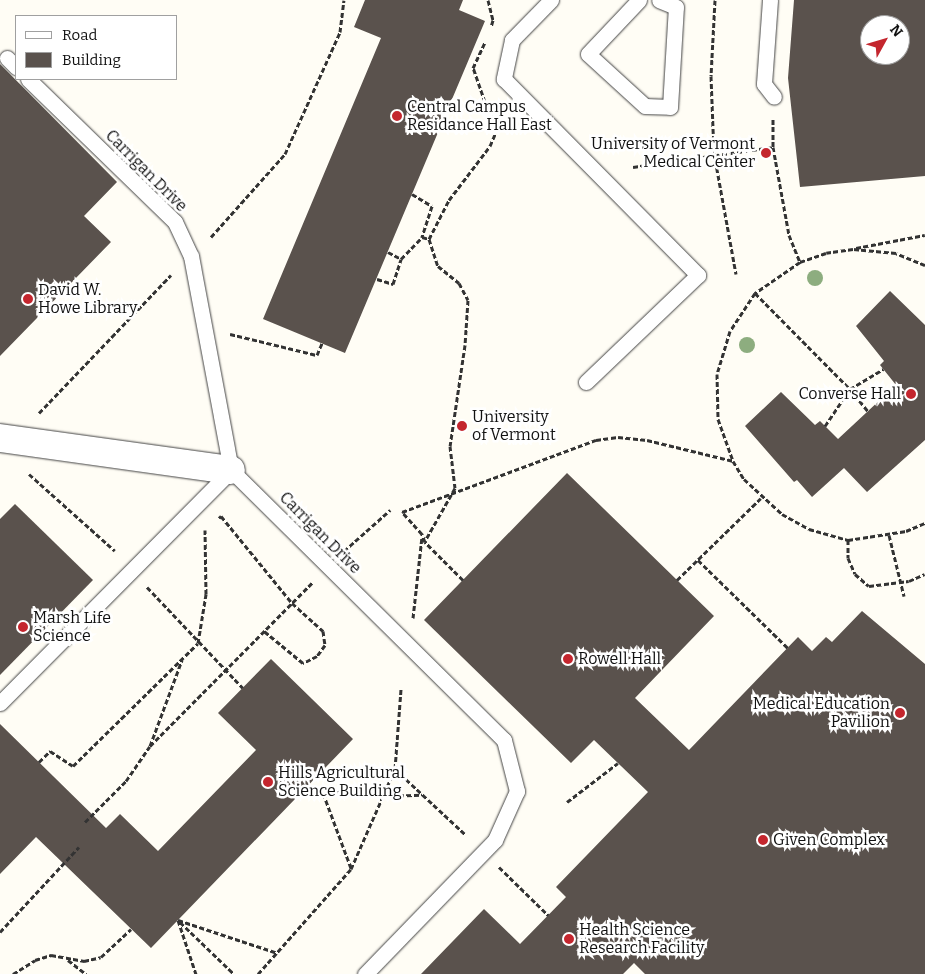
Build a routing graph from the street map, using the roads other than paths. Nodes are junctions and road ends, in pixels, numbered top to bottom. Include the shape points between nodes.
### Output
1 (550, 0) edge
2 (639, 0) edge
3 (659, 0) edge
4 (770, 0) edge
5 (29, 80) edge
6 (774, 97) road end
7 (586, 382) dead end
8 (6, 442) edge
9 (231, 470) junction
10 (0, 702) edge
11 (365, 974) edge

1 - 7 lane via 512,40 504,79 698,275
2 - 3 lane via 588,54 645,106 670,107 676,7
4 - 6 lane via 764,84
5 - 9 lane, Carrigan Drive via 175,222 191,256
8 - 9 street
9 - 10 lane
9 - 11 lane, Carrigan Drive via 504,740 517,791 495,840

